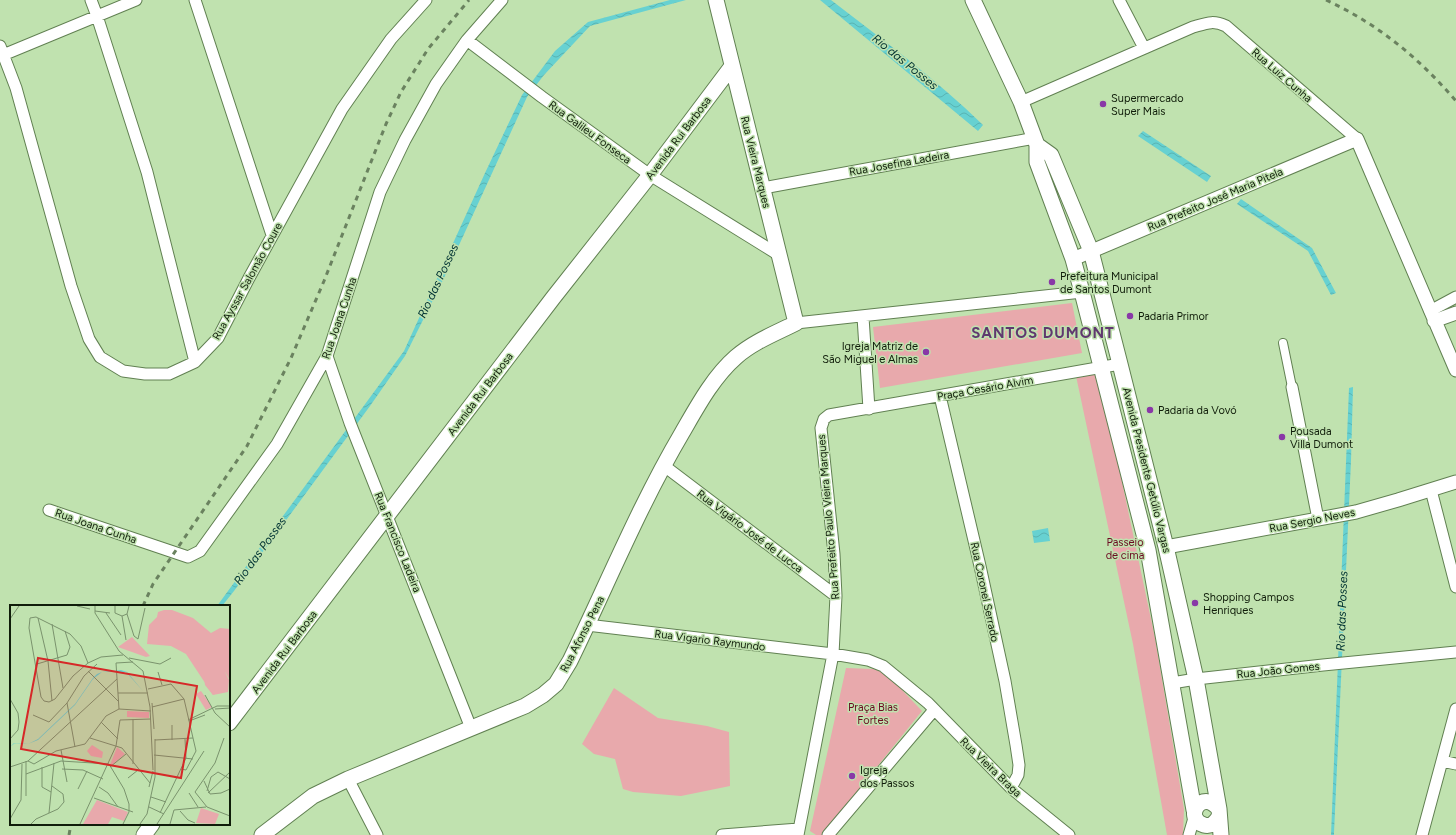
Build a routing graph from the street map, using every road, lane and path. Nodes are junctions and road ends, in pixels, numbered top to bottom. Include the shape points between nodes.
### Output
1 (91, 0) edge
2 (136, 0) edge
3 (195, 0) edge
4 (426, 0) edge
5 (502, 0) edge
6 (716, 0) edge
7 (973, 0) edge
8 (1120, 0) edge
9 (97, 16) junction
10 (467, 40) junction
11 (1144, 48) junction
12 (2, 50) edge
13 (732, 66) junction
14 (1021, 102) junction
15 (1357, 139) junction
16 (1036, 142) junction
17 (650, 176) junction
18 (763, 188) junction
19 (272, 235) junction
20 (1091, 252) junction
21 (779, 256) junction
22 (1073, 259) junction
23 (1082, 292) junction
24 (1456, 297) edge
25 (1456, 313) edge
26 (1432, 316) junction
27 (863, 317) junction
28 (796, 323) junction
29 (1282, 343) dead end
30 (327, 356) junction
31 (195, 362) junction
32 (1120, 364) junction
33 (1101, 367) junction
34 (1456, 370) edge
35 (1292, 387) joint
36 (940, 396) junction
37 (869, 409) junction
38 (821, 428) joint
39 (663, 465) junction
40 (1130, 480) junction
41 (1456, 482) edge
42 (1431, 490) junction
43 (49, 510) dead end
44 (388, 515) junction
45 (1318, 519) junction
46 (1166, 547) junction
47 (1456, 587) edge
48 (836, 596) junction
49 (588, 625) junction
50 (1456, 652) edge
51 (834, 654) junction
52 (1196, 679) junction
53 (1172, 683) junction
54 (1456, 709) edge
55 (934, 710) junction
56 (230, 722) edge
57 (471, 728) junction
58 (1442, 761) junction
59 (1456, 764) edge
60 (348, 779) junction
61 (1010, 788) junction
62 (1219, 813) junction
63 (1196, 824) edge
64 (151, 825) edge
65 (800, 833) edge
66 (1067, 834) edge
67 (144, 835) edge
68 (262, 835) edge
69 (377, 835) edge
70 (722, 835) edge
71 (828, 835) edge
72 (1221, 835) edge
73 (1422, 835) edge

1 - 9 street
2 - 9 street
3 - 19 street
4 - 19 street, Rua Ayssar Salomão Coure via 391,39 342,109
5 - 10 street, Rua Joana Cunha
6 - 13 main road, Rua Vieira Marques
7 - 14 main road, Avenida Presidente Getúlio Vargas
8 - 11 street
9 - 12 street
9 - 31 street via 146,172
10 - 17 street, Rua Galileu Fonseca
10 - 30 street, Rua Joana Cunha via 432,91 380,192
11 - 14 street, Rua Luiz Cunha
11 - 15 street, Rua Luiz Cunha via 1193,27 1218,22 1226,26
12 - 31 street, Rua Ayssar Salomão Coure via 16,88 71,286 89,339 100,357 123,371 145,374 169,374
13 - 17 main road, Avenida Rui Barbosa
13 - 18 main road, Rua Vieira Marques
14 - 16 main road, Avenida Presidente Getúlio Vargas
15 - 20 street, Rua Prefeito José Maria Pitela
15 - 26 street, Rua Luiz Cunha
16 - 18 street, Rua Josefina Ladeira
16 - 20 main road, Avenida Presidente Getúlio Vargas via 1051,156
16 - 22 main road, Avenida Presidente Getúlio Vargas via 1037,162
17 - 21 street, Rua Galileu Fonseca
17 - 44 main road, Avenida Rui Barbosa via 553,298
18 - 21 main road, Rua Vieira Marques
19 - 31 street, Rua Ayssar Salomão Coure via 218,338
20 - 22 street, Rua Prefeito José Maria Pitela
20 - 32 main road, Avenida Presidente Getúlio Vargas
21 - 28 main road, Rua Vieira Marques
22 - 23 main road, Avenida Presidente Getúlio Vargas
23 - 27 street
23 - 32 main road via 1093,297
23 - 33 main road, Avenida Presidente Getúlio Vargas
24 - 26 street
25 - 26 street
26 - 34 street, Rua Luiz Cunha
27 - 28 street
27 - 37 street
28 - 39 main road, Rua Afonso Pena via 763,338 736,357 717,378 696,409
29 - 35 street
30 - 43 street, Rua Joana Cunha via 277,444 206,544 194,555 188,557 174,553
30 - 44 street, Rua Francisco Ladeira via 352,427
32 - 33 street, Praça Cesário Alvim
32 - 46 main road, Avenida Presidente Getúlio Vargas
33 - 36 street, Praça Cesário Alvim
33 - 40 main road, Avenida Presidente Getúlio Vargas
35 - 45 street
36 - 37 street, Praça Cesário Alvim
36 - 61 street, Rua Coronel Serrado via 1005,681 1019,765 1018,775
37 - 38 street, Praça Cesário Alvim via 829,416 824,418
38 - 48 street, Rua Prefeito Paulo Vieira Marques
39 - 48 street, Rua Vigário José de Lucca
39 - 49 main road, Rua Afonso Pena
40 - 46 main road via 1152,533 1158,543
40 - 53 main road, Avenida Presidente Getúlio Vargas via 1148,550
41 - 42 street, Rua Sergio Neves
42 - 45 street, Rua Sergio Neves via 1350,513
42 - 47 street
44 - 56 main road, Avenida Rui Barbosa
44 - 57 street, Rua Francisco Ladeira
45 - 46 street, Rua Sergio Neves
46 - 52 main road, Avenida Presidente Getúlio Vargas
48 - 51 street, Rua Prefeito Paulo Vieira Marques
49 - 51 street, Rua Vigario Raymundo
49 - 57 main road, Rua Afonso Pena via 556,684 525,706
50 - 52 street, Rua João Gomes
51 - 55 street via 868,660 883,666
51 - 65 street
52 - 53 street, Rua João Gomes
52 - 62 main road, Avenida Presidente Getúlio Vargas
53 - 63 main road, Avenida Presidente Getúlio Vargas
54 - 58 street
55 - 61 street, Rua Vieira Braga
55 - 71 street
57 - 60 main road, Rua Afonso Pena
58 - 59 street
58 - 73 street
60 - 68 main road, Rua Afonso Pena via 313,796
60 - 69 street
61 - 66 street, Rua Vieira Braga
62 - 63 main road via 1214,824
62 - 63 main road via 1214,803 1198,803
62 - 72 main road, Avenida Presidente Getúlio Vargas
64 - 67 main road
65 - 70 street

